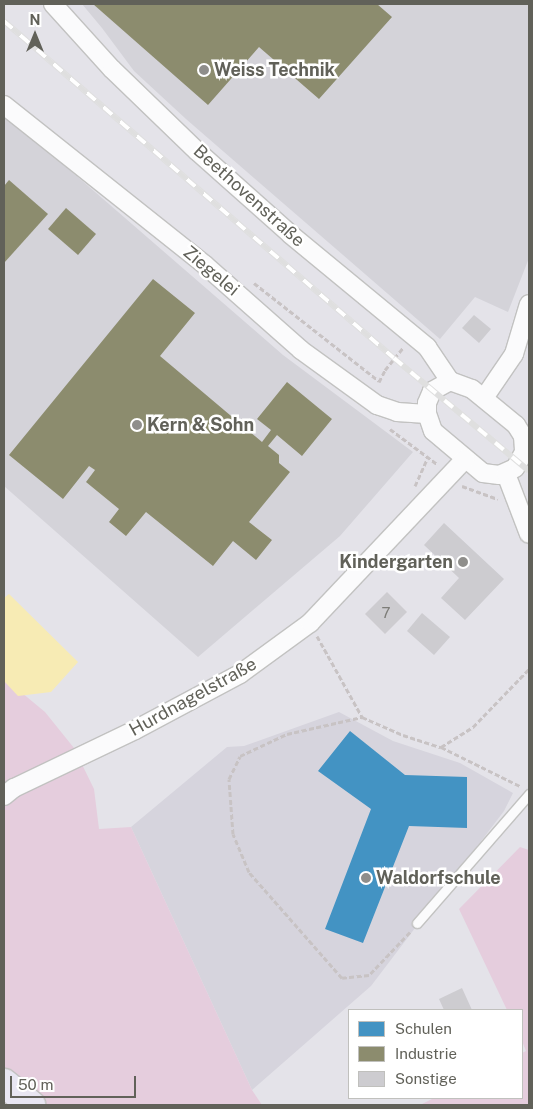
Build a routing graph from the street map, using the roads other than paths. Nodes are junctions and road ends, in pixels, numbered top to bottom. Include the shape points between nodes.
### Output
1 (53, 4) edge
2 (4, 105) edge
3 (529, 304) edge
4 (450, 381) junction
5 (484, 398) junction
6 (427, 414) junction
7 (526, 438) edge
8 (465, 459) junction
9 (506, 474) junction
10 (529, 534) edge
11 (529, 792) edge
12 (4, 796) edge
13 (417, 923) road end
14 (4, 1083) edge
15 (31, 1105) edge

1 - 4 street, Beethovenstraße via 112,69 197,151 290,234 427,348
2 - 6 street, Ziegelei via 205,265 301,350 377,405 397,412
3 - 5 street via 514,354
4 - 5 street via 461,383
4 - 6 street via 432,390
5 - 7 street
6 - 8 street via 433,431
7 - 9 street via 520,462
8 - 9 street via 483,473
8 - 12 street, Hurdnagelstraße via 310,623 240,674 135,730 14,788
9 - 10 street
11 - 13 lane
14 - 15 main road

